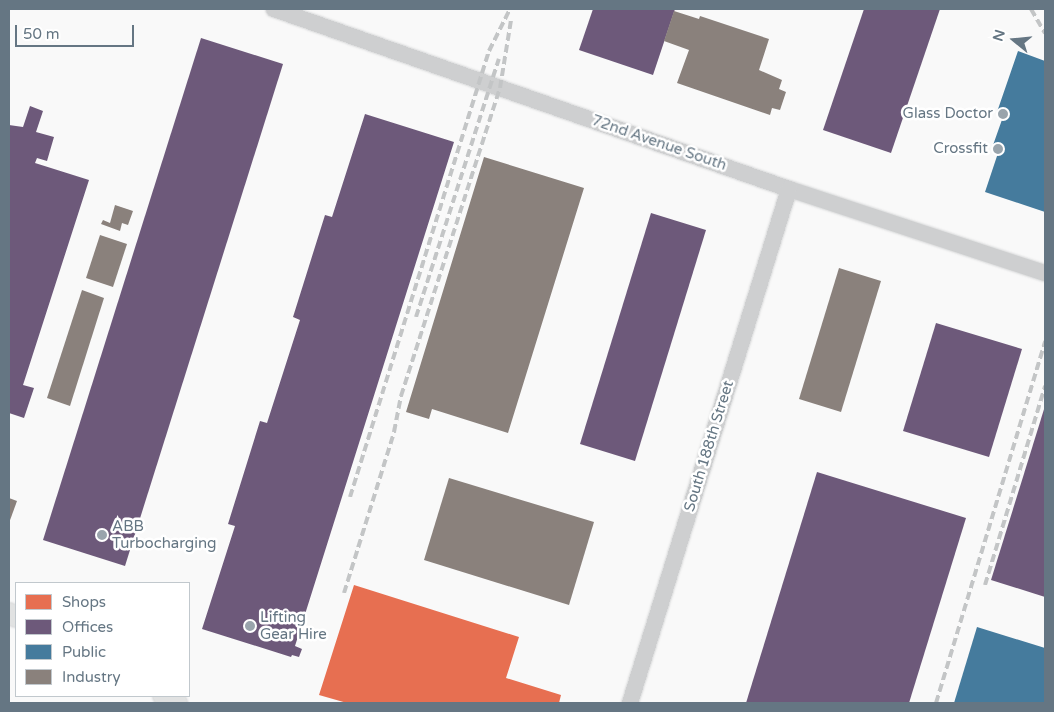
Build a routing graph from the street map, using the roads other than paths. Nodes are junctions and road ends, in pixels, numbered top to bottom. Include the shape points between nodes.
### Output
1 (274, 9) edge
2 (790, 189) junction
3 (1045, 273) edge
4 (165, 697) edge
5 (177, 703) edge
6 (630, 703) edge

1 - 2 street, 72nd Avenue South
2 - 3 street, 72nd Avenue South
2 - 6 street, South 188th Street
4 - 5 main road

